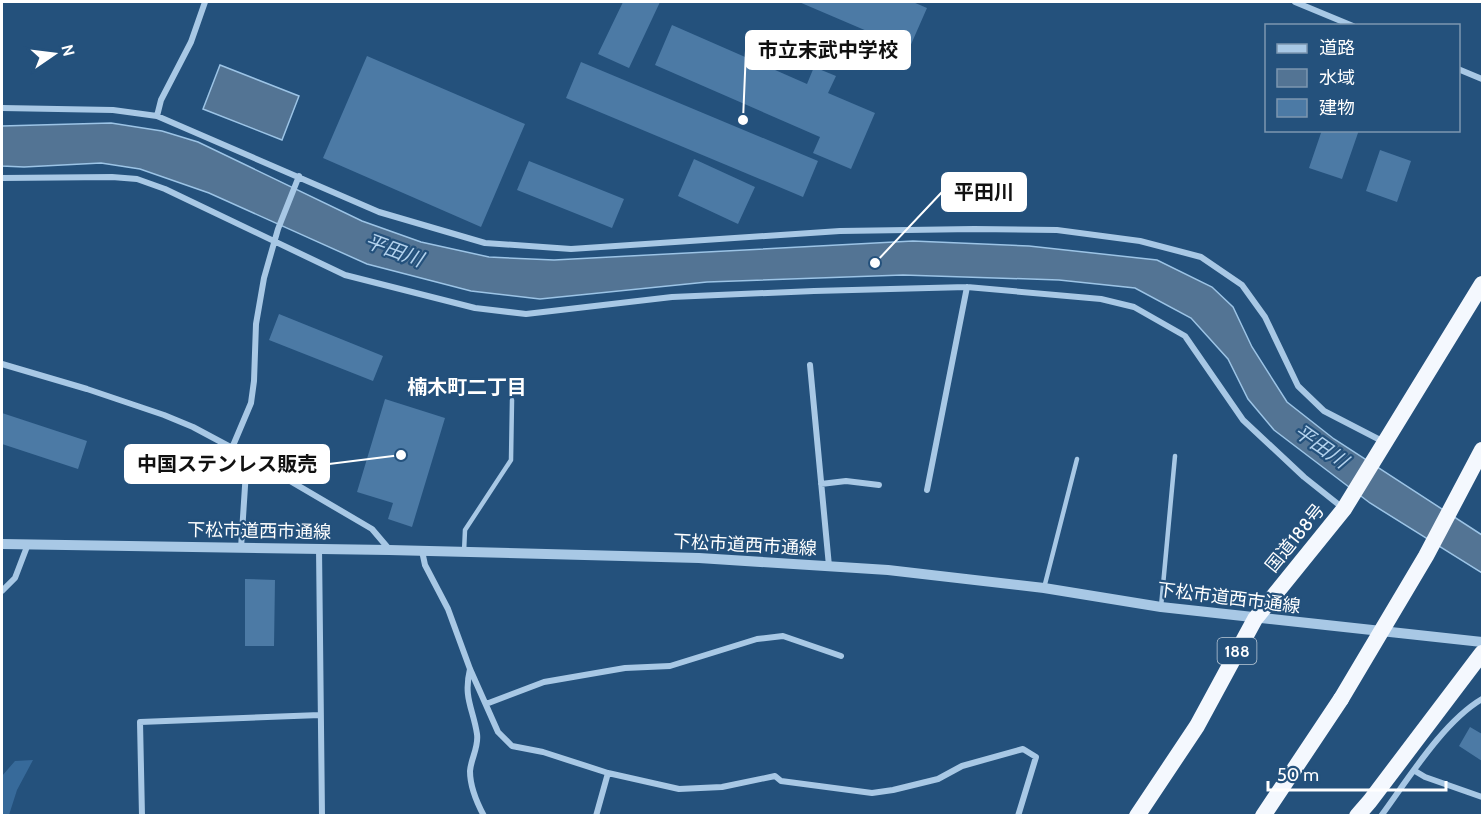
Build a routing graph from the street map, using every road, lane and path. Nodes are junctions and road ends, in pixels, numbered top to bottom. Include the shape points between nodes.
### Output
1 (205, 2) edge
2 (1295, 2) edge
3 (1348, 24) edge
4 (1460, 70) edge
5 (1482, 79) edge
6 (2, 108) edge
7 (157, 116) junction
8 (299, 176) junction
9 (2, 178) edge
10 (274, 239) junction
11 (1482, 284) edge
12 (967, 287) junction
13 (2, 364) edge
14 (810, 365) dead end
15 (512, 400) dead end
16 (232, 448) junction
17 (1381, 448) junction
18 (1482, 450) edge
19 (1175, 456) dead end
20 (251, 458) junction
21 (1077, 459) dead end
22 (821, 484) junction
23 (879, 485) dead end
24 (927, 490) dead end
25 (1347, 503) junction
26 (2, 544) edge
27 (27, 544) junction
28 (241, 548) junction
29 (319, 548) junction
30 (389, 550) junction
31 (422, 551) junction
32 (464, 552) junction
33 (829, 566) junction
34 (1044, 588) junction
35 (2, 591) edge
36 (1161, 607) junction
37 (1255, 619) junction
38 (1482, 642) edge
39 (1482, 653) edge
40 (841, 656) dead end
41 (470, 669) junction
42 (1482, 699) edge
43 (486, 704) junction
44 (320, 715) junction
45 (1415, 771) junction
46 (608, 773) junction
47 (1482, 797) edge
48 (142, 816) edge
49 (322, 816) edge
50 (484, 816) edge
51 (596, 816) edge
52 (1018, 816) edge
53 (1137, 816) edge
54 (1263, 816) edge
55 (1357, 816) edge
56 (1381, 816) edge

1 - 7 street
2 - 3 street
4 - 5 street
6 - 7 street via 113,110
7 - 8 street
8 - 10 street
8 - 17 street via 379,212 485,243 571,249 840,231 1057,230 1140,241 1201,257 1242,285 1265,317 1298,386 1324,411
9 - 10 street via 137,179
10 - 12 street via 345,275 475,308 526,314 672,297
10 - 16 street via 256,324 251,403
11 - 17 highway, 国道188号 / 188
12 - 24 street
12 - 25 street via 1101,299 1134,307 1166,324 1185,336 1243,420 1304,477
13 - 16 street via 164,415
14 - 22 street
15 - 32 lane via 511,460 465,530
16 - 20 street
17 - 25 highway, 国道188号 / 188
18 - 54 highway, bridge via 1426,556 1341,699
19 - 36 lane
20 - 28 street via 246,471
20 - 30 street via 372,530
21 - 34 lane
22 - 23 street via 846,481
22 - 33 street
25 - 37 highway, 国道188号 / 188
26 - 27 street, 下松市道西市通線
27 - 28 street, 下松市道西市通線
27 - 35 street via 15,578
28 - 29 street, 下松市道西市通線
29 - 30 street, 下松市道西市通線
29 - 44 street
30 - 31 street, 下松市道西市通線
31 - 32 street, 下松市道西市通線
31 - 41 street
32 - 33 street, 下松市道西市通線 via 699,558
33 - 34 street, 下松市道西市通線
34 - 36 street, 下松市道西市通線
36 - 37 street, 下松市道西市通線
37 - 38 street, 下松市道西市通線
37 - 53 highway, 国道188号 / 188 via 1197,726
39 - 55 highway
40 - 43 street via 783,636 757,639 670,666 625,668 544,682
41 - 43 street
41 - 50 street via 467,696 477,734 470,771
42 - 45 street via 1443,733
43 - 46 street via 498,732 512,746
44 - 48 street via 140,722
44 - 49 street
45 - 47 street
45 - 56 street
46 - 51 street
46 - 52 street via 679,789 722,788 775,776 781,782 872,793 938,779 962,766 1023,749 1036,757

